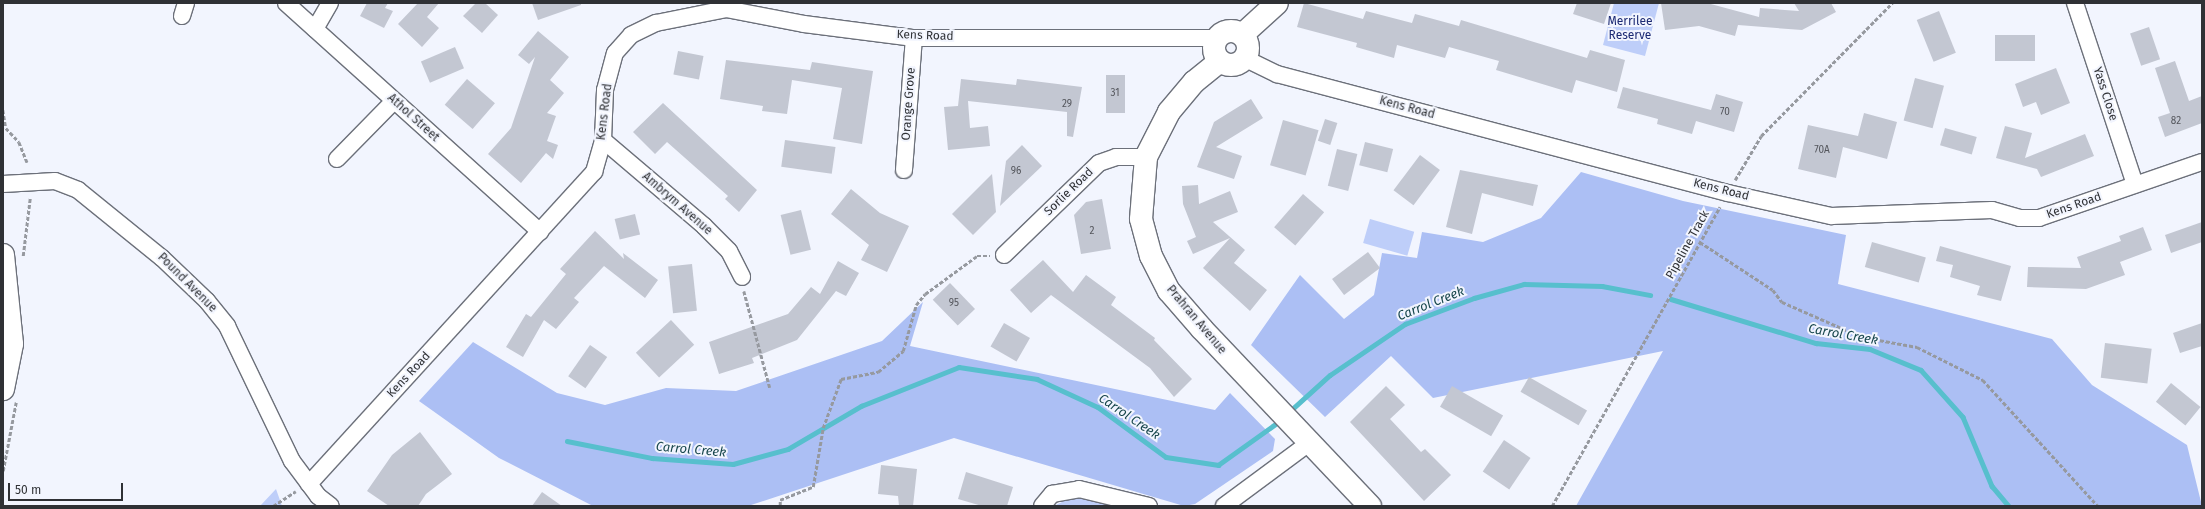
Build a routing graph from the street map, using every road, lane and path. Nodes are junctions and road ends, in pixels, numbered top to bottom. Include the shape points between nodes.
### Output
1 (286, 3) edge
2 (330, 3) edge
3 (1277, 3) edge
4 (1892, 3) edge
5 (2075, 3) edge
6 (315, 29) junction
7 (1242, 35) junction
8 (914, 38) junction
9 (1217, 38) junction
10 (1244, 58) junction
11 (1220, 61) junction
12 (394, 101) junction
13 (3, 110) edge
14 (602, 140) junction
15 (1146, 157) junction
16 (337, 159) dead end
17 (27, 162) dead end
18 (2202, 162) edge
19 (904, 170) dead end
20 (3, 184) edge
21 (2134, 184) junction
22 (1728, 193) junction
23 (540, 232) junction
24 (1700, 242) junction
25 (3, 255) edge
26 (1004, 255) joint
27 (742, 277) joint
28 (770, 388) dead end
29 (3, 389) edge
30 (1309, 443) junction
31 (309, 484) junction
32 (291, 494) dead end
33 (273, 506) edge
34 (331, 506) edge
35 (780, 506) edge
36 (1042, 506) edge
37 (1149, 506) edge
38 (1224, 506) edge
39 (1370, 506) edge
40 (1552, 506) edge
41 (2098, 506) edge

1 - 6 street, Athol Street
2 - 6 street
3 - 7 street
4 - 22 path, Pipeline Track via 1761,136
5 - 21 street, Yass Close
6 - 12 street, Athol Street
7 - 9 street via 1231,31
7 - 10 street via 1247,46
8 - 9 street, Kens Road
8 - 14 street, Kens Road via 804,24 726,9 656,23 631,35 615,53 605,90
8 - 19 street, Orange Grove
9 - 11 street via 1214,50
10 - 11 street via 1234,64
10 - 22 street, Kens Road via 1277,74
11 - 15 street, Prahran Avenue via 1194,82 1169,112
12 - 16 street
12 - 23 street, Athol Street
13 - 17 path via 6,128 19,142
14 - 23 street, Kens Road via 594,172
14 - 27 street, Ambrym Avenue via 709,231 729,251
15 - 26 street, Sorlie Road via 1116,157 1099,163
15 - 30 street, Prahran Avenue via 1141,219 1151,256 1169,291
18 - 21 street, Kens Road
20 - 31 street, Pound Avenue via 55,181 78,190 162,258 207,301 227,326 292,461
21 - 22 street, Kens Road via 2039,218 2020,218 1992,210 1831,216
22 - 24 path, Pipeline Track
23 - 31 street, Kens Road
24 - 40 path, Pipeline Track
24 - 41 path via 1773,290 1782,302 1862,337 1918,348 1984,380
25 - 29 street via 12,344
26 - 35 path via 977,256 925,294 916,305 903,351 878,372 841,379 823,428 813,487 780,500
27 - 28 path
30 - 38 street
30 - 39 street, Prahran Avenue
31 - 34 street, Pound Avenue
32 - 33 path
36 - 37 street via 1052,494 1080,489

